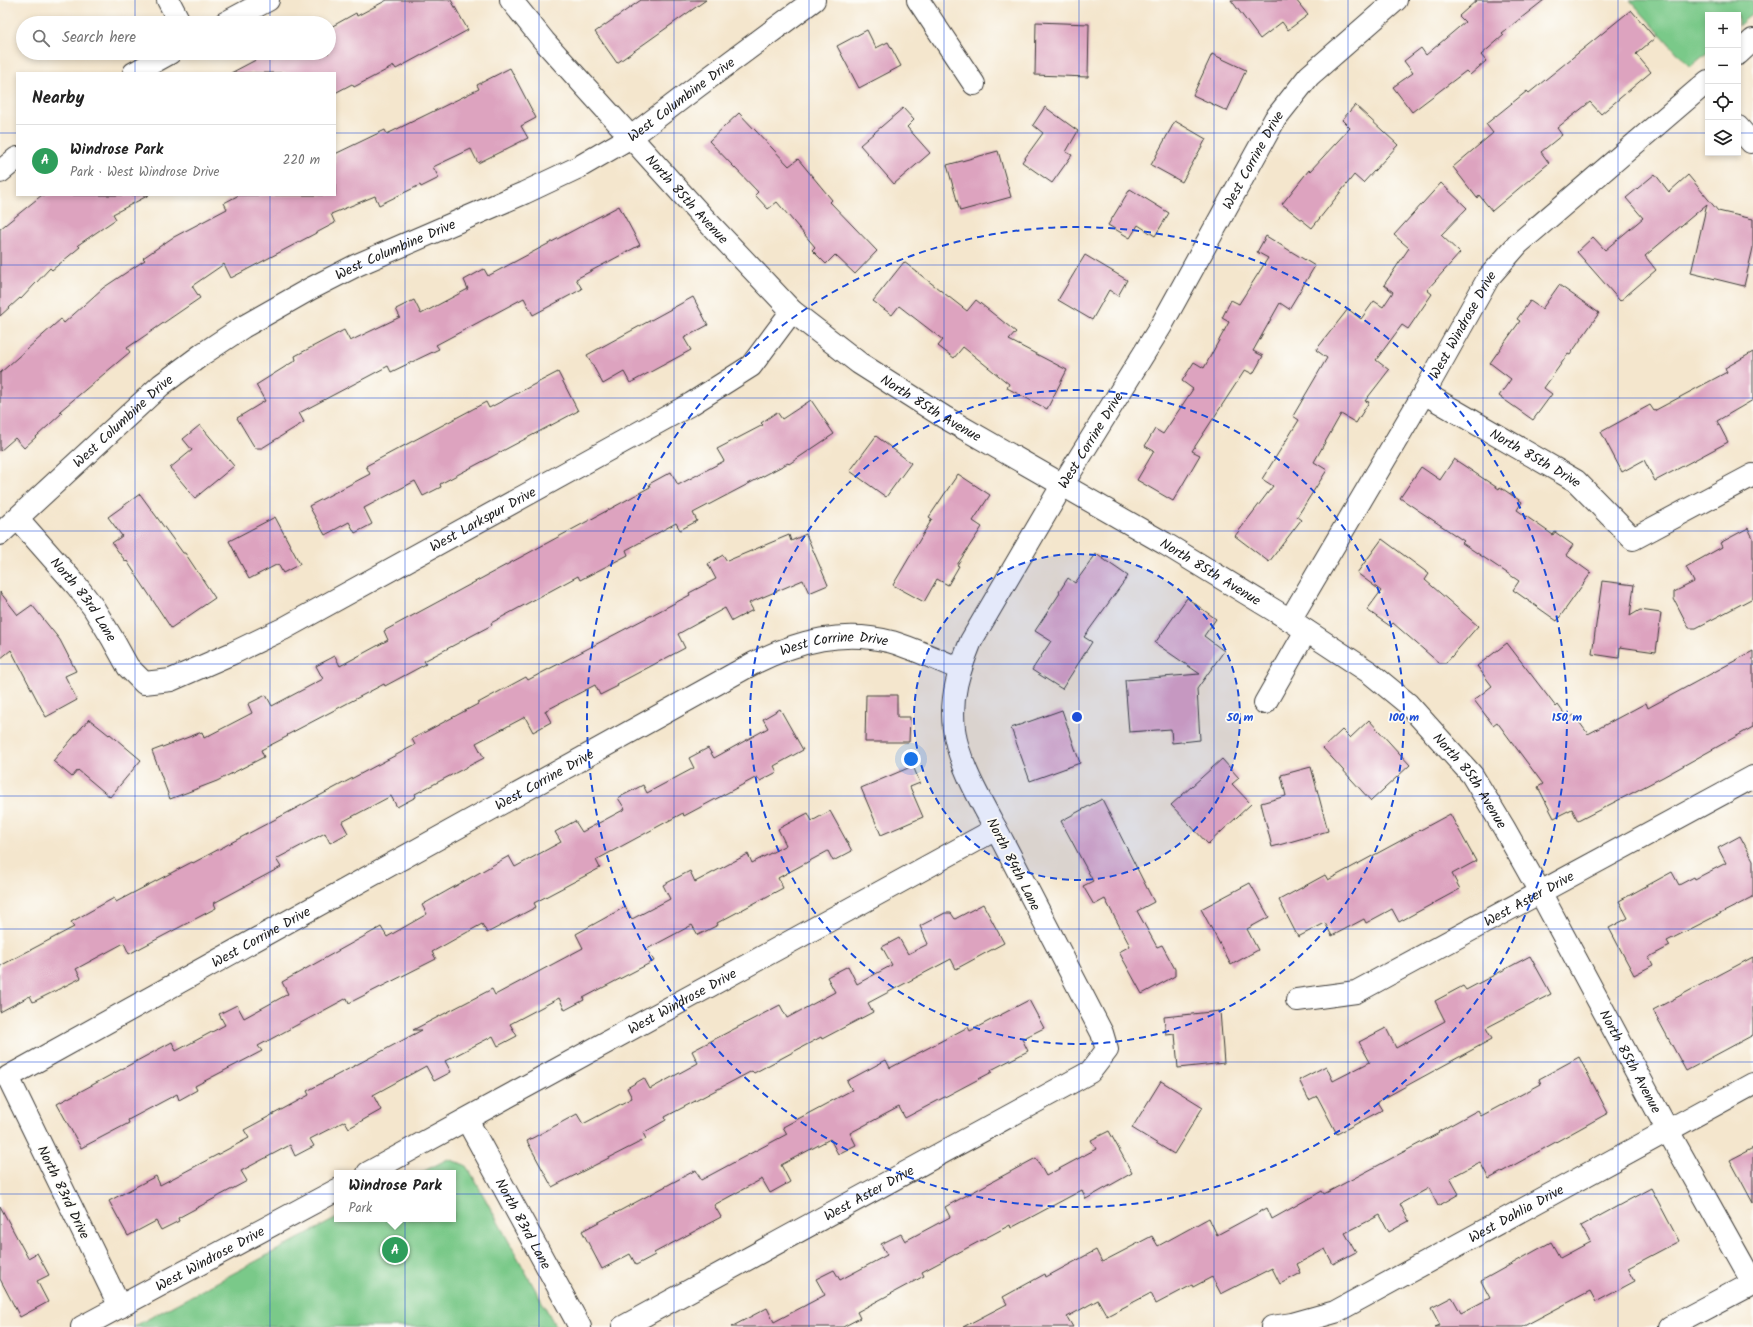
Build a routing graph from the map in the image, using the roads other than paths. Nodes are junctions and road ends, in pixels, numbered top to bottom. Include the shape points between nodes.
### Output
1 (168, 0) edge
2 (268, 0) edge
3 (511, 0) edge
4 (814, 0) edge
5 (918, 0) edge
6 (1396, 0) edge
7 (176, 16) edge
8 (238, 16) edge
9 (1753, 40) edge
10 (1741, 51) edge
11 (157, 60) edge
12 (136, 72) edge
13 (974, 84) dead end
14 (1705, 87) edge
15 (631, 137) junction
16 (16, 159) edge
17 (0, 172) edge
18 (792, 311) junction
19 (1424, 393) junction
20 (1753, 475) edge
21 (1063, 484) junction
22 (18, 519) junction
23 (0, 534) edge
24 (1298, 625) junction
25 (960, 669) junction
26 (144, 683) joint
27 (1265, 703) dead end
28 (1753, 777) edge
29 (996, 829) junction
30 (1540, 892) junction
31 (1297, 1000) dead end
32 (1107, 1050) joint
33 (8, 1076) joint
34 (1753, 1084) edge
35 (467, 1120) junction
36 (1668, 1131) junction
37 (374, 1170) edge
38 (334, 1192) edge
39 (1753, 1283) edge
40 (120, 1307) junction
41 (82, 1327) edge
42 (580, 1327) edge
43 (623, 1327) edge
44 (1272, 1327) edge
45 (1670, 1327) edge

1 - 7 street
2 - 8 street
3 - 15 street, North 85th Avenue via 544,41
4 - 15 street, West Columbine Drive
5 - 13 street
6 - 21 street, West Corrine Drive via 1309,76 1275,119 1161,326
9 - 10 street
11 - 12 street
14 - 19 street, West Windrose Drive via 1518,244 1489,277
15 - 18 street, North 85th Avenue
15 - 22 street, West Columbine Drive via 579,167 524,193 357,265 243,327 162,385
16 - 17 street
18 - 21 street, North 85th Avenue via 859,363 944,417
18 - 26 street, West Larkspur Drive via 751,366 691,404 283,629 171,680
19 - 20 street, North 85th Drive via 1576,482 1633,539
19 - 24 street, West Windrose Drive
21 - 24 street, North 85th Avenue
21 - 25 street, West Corrine Drive via 971,641
22 - 23 street, West Columbine Drive
22 - 26 street, North 83rd Lane via 89,602 128,667
24 - 27 street, West Windrose Drive
24 - 30 street, North 85th Avenue via 1369,672 1408,704 1472,776
25 - 29 street, North 84th Lane via 952,702 954,730 960,754
25 - 33 street, West Corrine Drive via 894,643 869,637 848,636 818,640 780,650
28 - 30 street, West Aster Drive
29 - 32 street, North 84th Lane via 1102,1033
29 - 35 street, West Windrose Drive
30 - 31 street, West Aster Drive via 1356,992
30 - 36 street, North 85th Avenue
32 - 43 street, West Aster Drive via 1090,1072
33 - 40 street, North 83rd Drive
34 - 36 street, West Dahlia Drive
35 - 37 street, West Windrose Drive
35 - 42 street, North 83rd Lane
36 - 39 street, North 85th Avenue
36 - 44 street, West Dahlia Drive via 1335,1312
38 - 40 street, West Windrose Drive
39 - 45 street
40 - 41 street, West Windrose Drive

